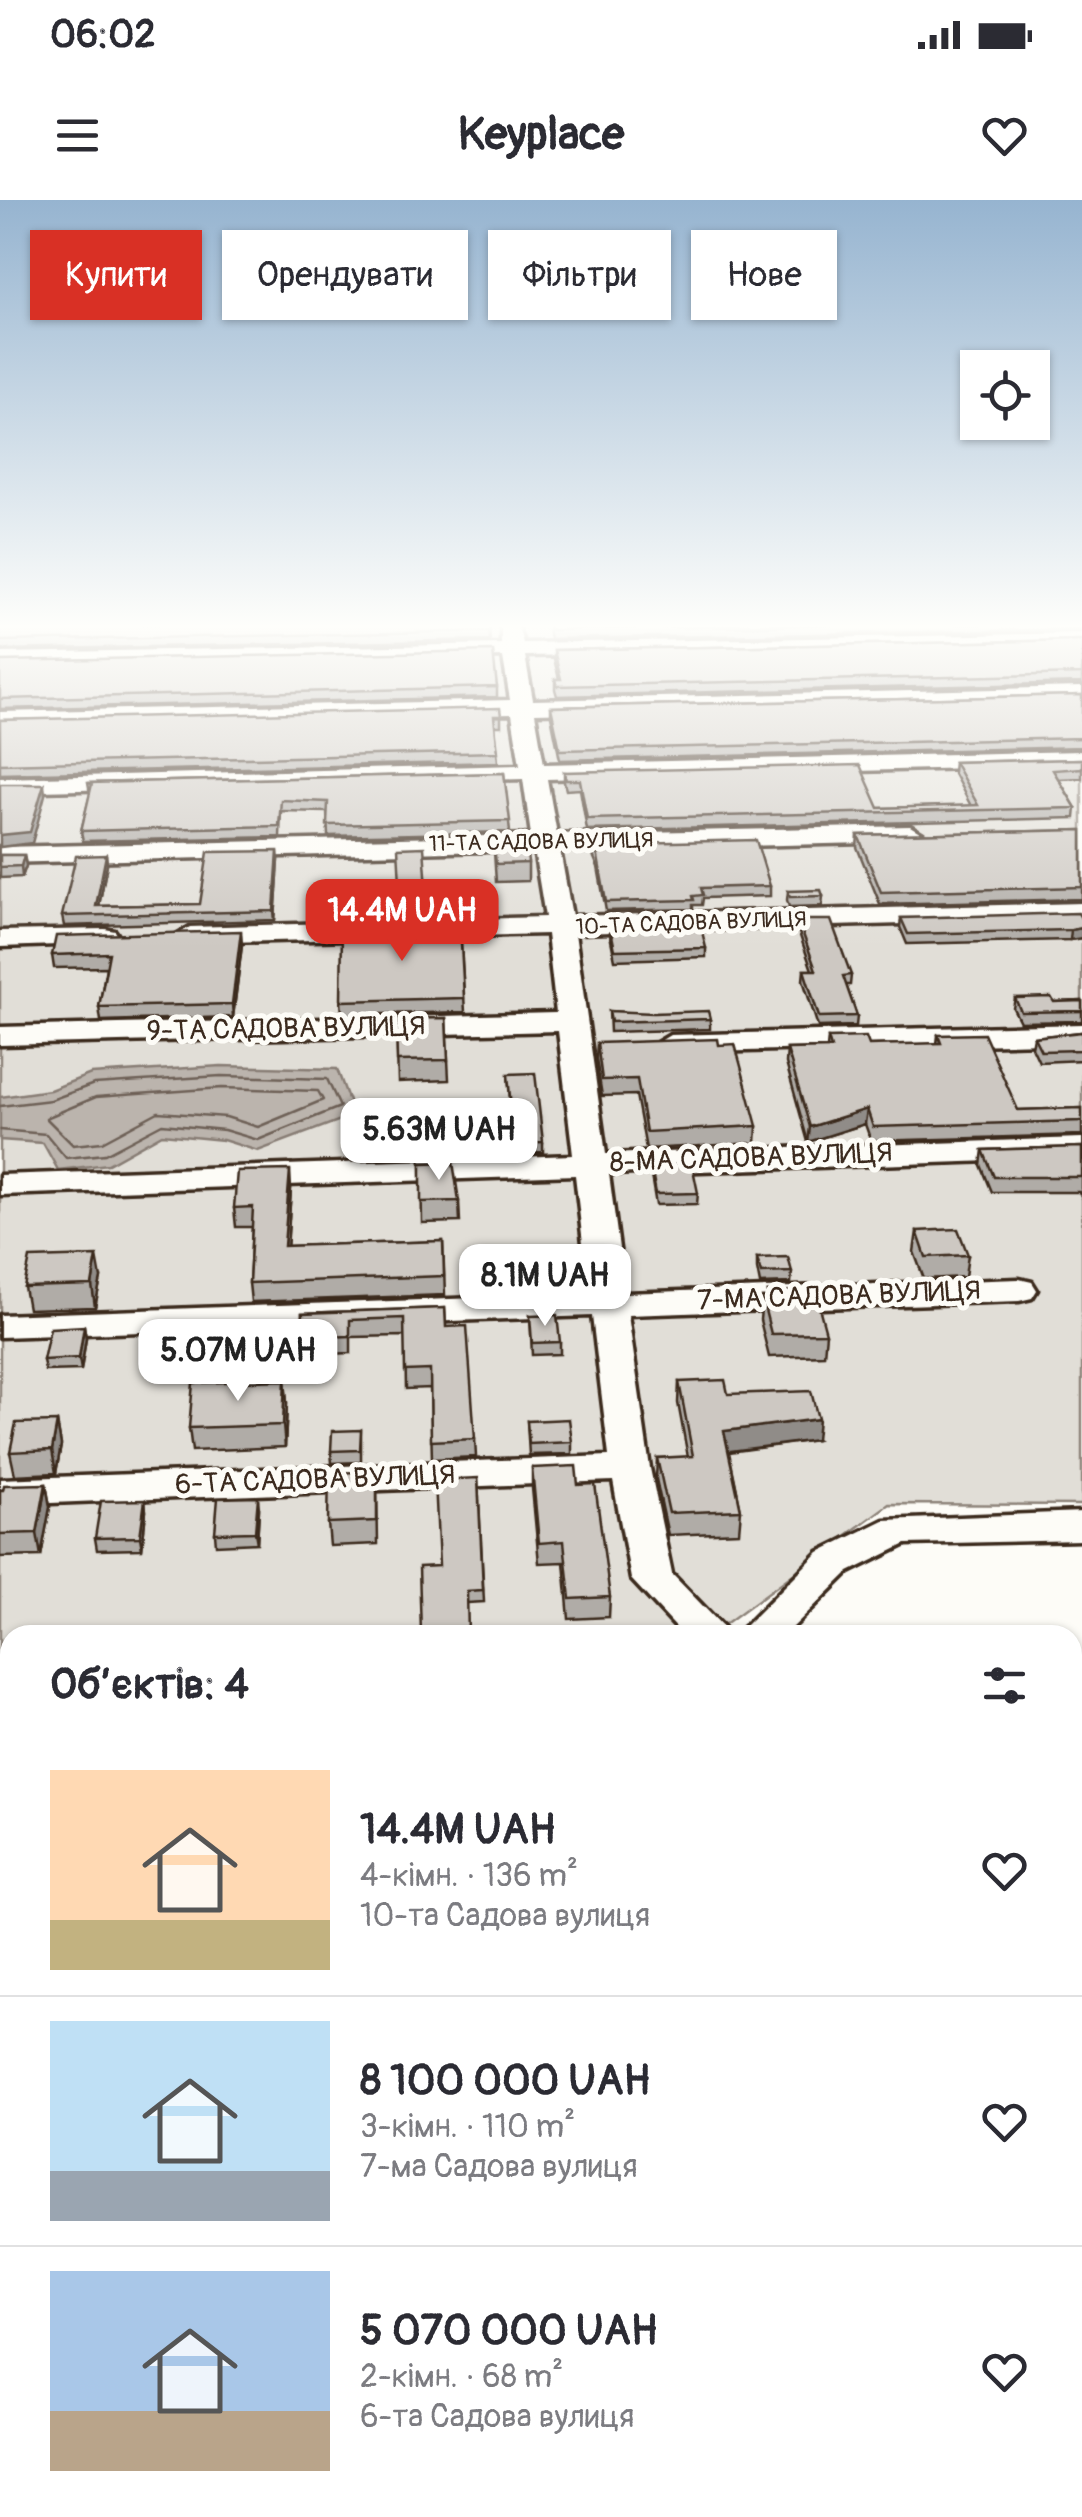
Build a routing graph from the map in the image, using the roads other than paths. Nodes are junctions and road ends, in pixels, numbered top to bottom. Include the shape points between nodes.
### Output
1 (524, 732) edge
2 (1082, 758) edge
3 (531, 770) junction
4 (0, 785) edge
5 (942, 833) edge
6 (543, 842) junction
7 (0, 855) edge
8 (1082, 911) edge
9 (560, 927) junction
10 (0, 940) edge
11 (1082, 1033) edge
12 (573, 1034) junction
13 (0, 1036) edge
14 (1082, 1148) edge
15 (589, 1163) junction
16 (0, 1185) edge
17 (1019, 1290) dead end
18 (607, 1302) junction
19 (0, 1326) edge
20 (630, 1468) junction
21 (0, 1492) edge
22 (1082, 1526) edge
23 (699, 1625) edge
24 (768, 1625) edge

1 - 3 street
2 - 3 street
3 - 4 street
3 - 6 street
5 - 6 street, 11-ТА САДОВА ВУЛИЦЯ
6 - 7 street, 11-ТА САДОВА ВУЛИЦЯ
6 - 9 street
8 - 9 street, 10-ТА САДОВА ВУЛИЦЯ
9 - 10 street, 10-ТА САДОВА ВУЛИЦЯ
9 - 12 street
11 - 12 street, 9-ТА САДОВА ВУЛИЦЯ via 624,1045
12 - 13 street, 9-ТА САДОВА ВУЛИЦЯ
12 - 15 street
14 - 15 street, 8-МА САДОВА ВУЛИЦЯ
15 - 16 street, 8-МА САДОВА ВУЛИЦЯ
15 - 18 street
17 - 18 street, 7-МА САДОВА ВУЛИЦЯ
18 - 19 street, 7-МА САДОВА ВУЛИЦЯ
18 - 20 street
20 - 21 street, 6-ТА САДОВА ВУЛИЦЯ
20 - 23 street via 652,1579
22 - 24 street via 900,1530 834,1562

